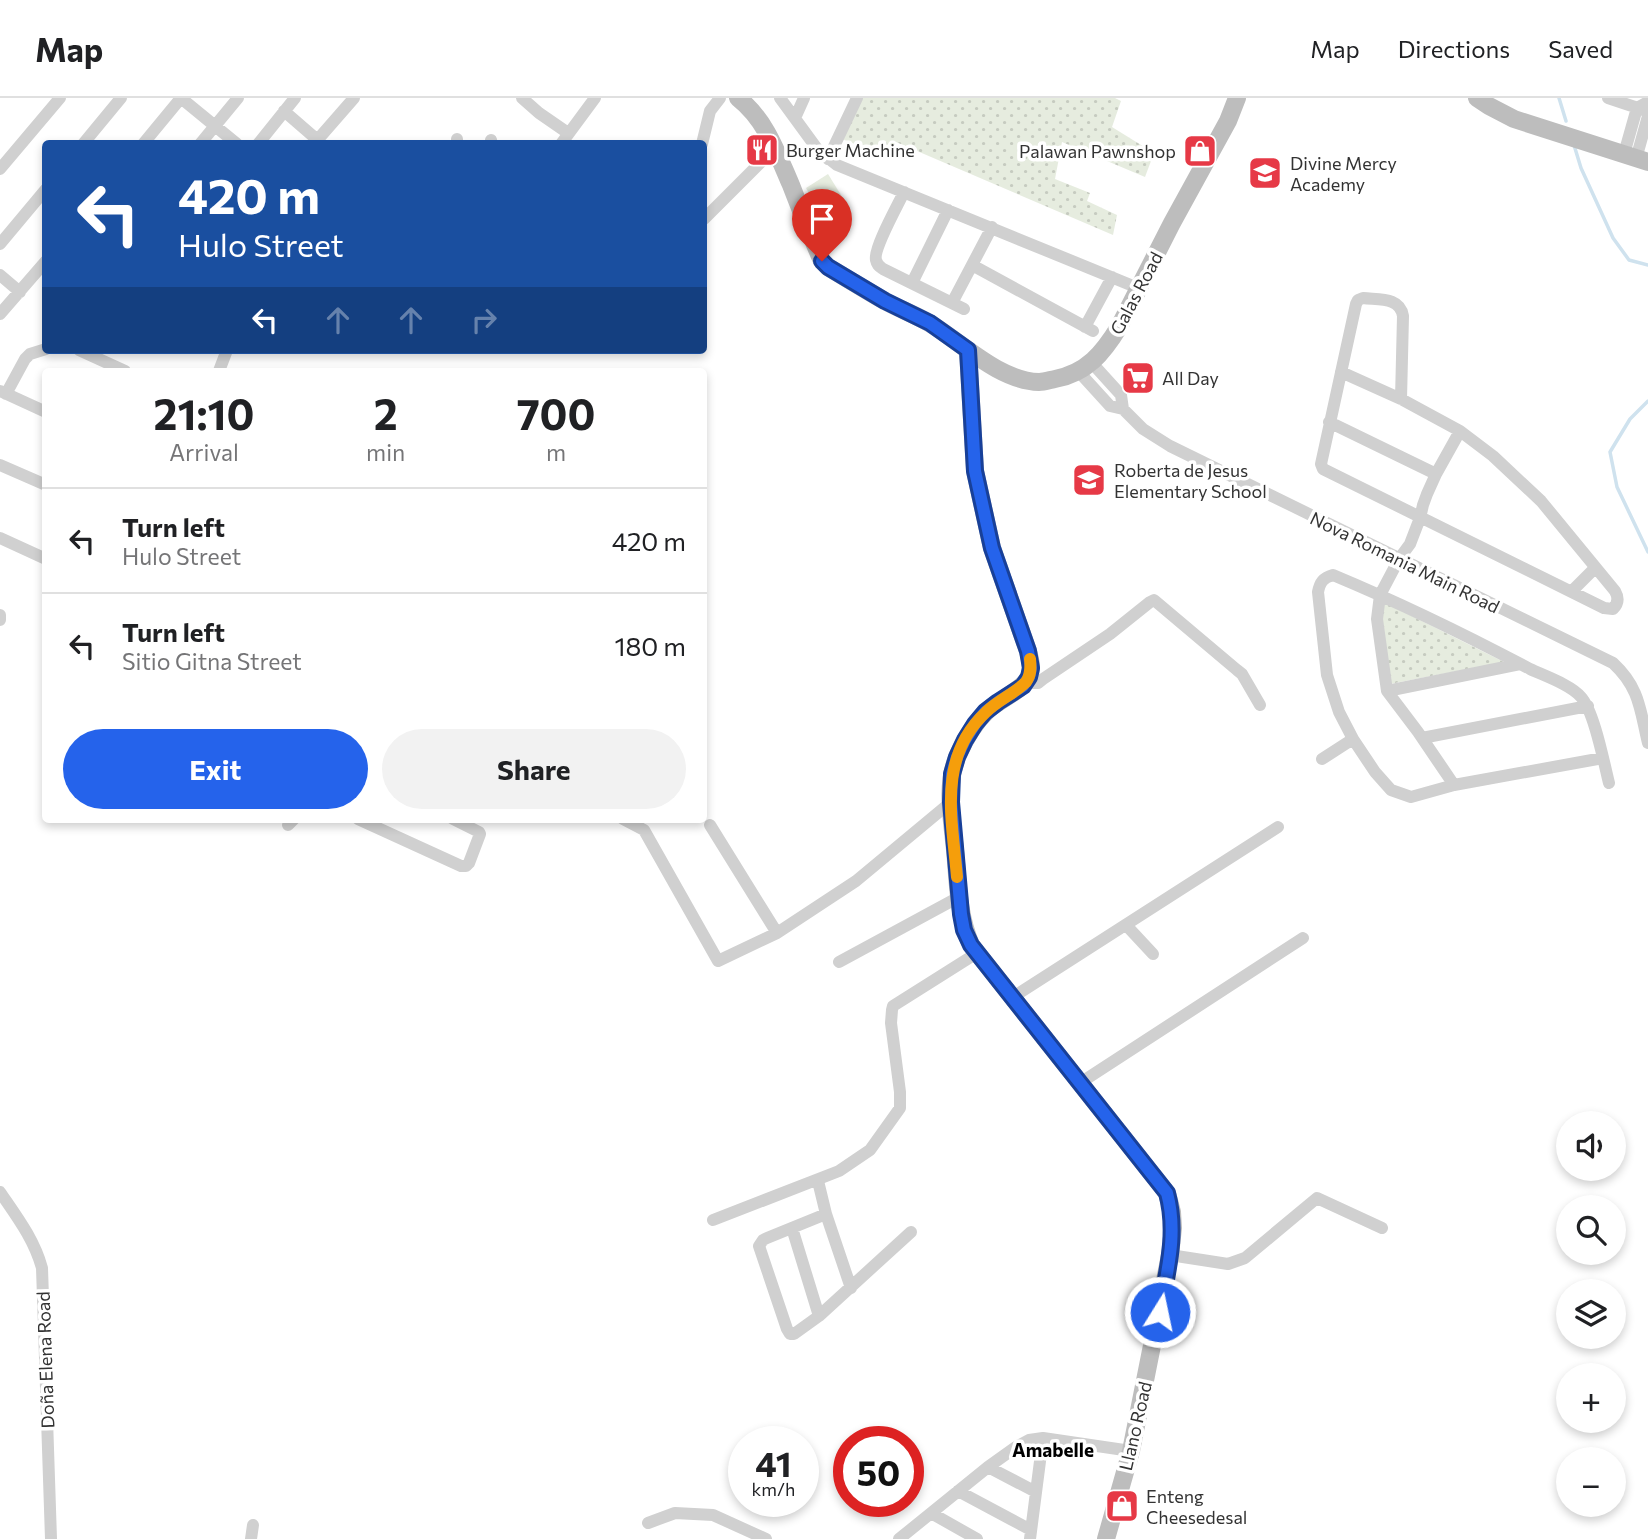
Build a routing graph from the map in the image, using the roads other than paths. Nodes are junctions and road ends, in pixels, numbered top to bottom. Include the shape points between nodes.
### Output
1 (60, 98) edge
2 (121, 98) edge
3 (181, 98) edge
4 (238, 98) edge
5 (295, 98) edge
6 (354, 98) edge
7 (522, 98) edge
8 (595, 98) edge
9 (720, 98) edge
10 (738, 98) edge
11 (780, 98) edge
12 (804, 98) edge
13 (857, 98) edge
14 (1237, 98) edge
15 (1477, 98) edge
16 (1608, 98) edge
17 (1646, 108) edge
18 (284, 111) junction
19 (795, 118) junction
20 (215, 126) junction
21 (565, 138) edge
22 (86, 140) edge
23 (146, 140) edge
24 (203, 140) edge
25 (232, 140) edge
26 (261, 140) edge
27 (703, 140) edge
28 (775, 148) junction
29 (1636, 158) edge
30 (828, 159) junction
31 (0, 169) edge
32 (904, 192) junction
33 (42, 194) edge
34 (948, 210) junction
35 (707, 216) edge
36 (992, 227) junction
37 (0, 244) edge
38 (972, 265) junction
39 (42, 266) edge
40 (0, 275) edge
41 (1112, 277) junction
42 (912, 283) junction
43 (1139, 288) junction
44 (20, 292) junction
45 (0, 314) edge
46 (42, 350) edge
47 (968, 350) junction
48 (88, 354) edge
49 (1085, 367) junction
50 (118, 368) edge
51 (1341, 372) junction
52 (3, 392) edge
53 (1401, 399) junction
54 (42, 409) edge
55 (1329, 422) junction
56 (1460, 431) junction
57 (0, 465) edge
58 (1436, 474) junction
59 (42, 483) edge
60 (1420, 518) junction
61 (2, 543) edge
62 (42, 558) edge
63 (1399, 559) junction
64 (1595, 568) junction
65 (1572, 591) junction
66 (1380, 595) junction
67 (1521, 663) junction
68 (1026, 682) junction
69 (1387, 691) junction
70 (1260, 705) dead end
71 (1588, 706) junction
72 (1422, 738) junction
73 (1353, 739) junction
74 (1648, 743) edge
75 (1603, 758) junction
76 (1322, 759) dead end
77 (1609, 783) dead end
78 (1454, 785) junction
79 (951, 802) junction
80 (367, 823) edge
81 (462, 823) edge
82 (631, 823) edge
83 (710, 825) dead end
84 (1278, 827) dead end
85 (959, 897) junction
86 (1126, 925) junction
87 (777, 933) junction
88 (1303, 938) dead end
89 (977, 953) junction
90 (1153, 954) dead end
91 (839, 962) dead end
92 (1013, 998) junction
93 (1080, 1083) junction
94 (817, 1181) junction
95 (0, 1192) edge
96 (826, 1214) junction
97 (713, 1220) dead end
98 (792, 1228) junction
99 (1382, 1228) dead end
100 (911, 1232) dead end
101 (1170, 1255) junction
102 (851, 1288) junction
103 (819, 1316) junction
104 (1043, 1438) junction
105 (1131, 1451) junction
106 (988, 1467) junction
107 (958, 1491) junction
108 (1036, 1492) junction
109 (931, 1513) junction
110 (648, 1523) dead end
111 (253, 1525) dead end
112 (1031, 1535) edge
113 (907, 1537) edge
114 (51, 1539) edge
115 (251, 1539) edge
116 (766, 1539) edge
117 (977, 1539) edge
118 (1106, 1539) edge

1 - 31 street
2 - 22 street
3 - 20 street
3 - 23 street
4 - 20 street
5 - 18 street
6 - 18 street via 317,137
7 - 21 street
8 - 21 street
9 - 27 street via 710,111
10 - 28 main road via 761,121
11 - 19 street
12 - 19 street
13 - 30 street
14 - 43 main road, Galas Road
15 - 29 main road via 1514,119
16 - 17 street
17 - 29 street
18 - 26 street
19 - 30 street
20 - 24 street
20 - 25 street
28 - 35 street
28 - 47 main road via 822,261
30 - 32 street
32 - 34 street
32 - 42 street via 875,259 883,269
33 - 37 street
34 - 36 street
34 - 42 street
36 - 38 street
36 - 41 street
38 - 41 street via 1089,329
38 - 42 street via 958,306
39 - 44 street
40 - 44 street
41 - 43 street
43 - 49 main road, Galas Road via 1110,341
44 - 45 street
46 - 52 street via 25,359
47 - 49 main road via 1018,378 1040,382
47 - 68 main road via 975,471 992,548 1030,660
48 - 50 street
49 - 63 street, Nova Romania Main Road via 1110,406 1123,409 1170,446
51 - 53 street
51 - 53 street via 1356,304 1363,298 1391,301 1402,309 1403,316
51 - 55 street
52 - 54 street
53 - 56 street
55 - 58 street
55 - 60 street via 1322,469
56 - 58 street
56 - 64 street via 1541,501
57 - 59 street
58 - 60 street
60 - 63 street
60 - 65 street
61 - 62 street
63 - 66 street
63 - 74 street, Nova Romania Main Road via 1613,663 1635,690
64 - 65 street
64 - 65 street via 1617,595 1613,609
66 - 67 street
66 - 69 street via 1377,619
66 - 73 street via 1333,575 1325,578 1318,592 1327,675
67 - 69 street
67 - 71 street via 1580,695
68 - 70 street via 1038,683 1154,600 1237,670
68 - 79 main road, Llano Road via 985,712 965,740 952,774
69 - 72 street
71 - 72 street
71 - 75 street
72 - 78 street
73 - 76 street
73 - 78 street via 1391,790 1412,797
75 - 77 street
75 - 78 street
79 - 85 main road, Llano Road
79 - 87 street via 856,881
80 - 81 street via 466,866 480,834
82 - 87 street via 644,830 718,961
83 - 87 street
84 - 86 street
85 - 89 main road, Llano Road via 964,930
85 - 91 street
86 - 90 street
86 - 92 street
88 - 93 street
89 - 92 main road, Llano Road
89 - 94 street via 893,1006 900,1108 870,1150
92 - 93 main road, Llano Road
93 - 101 main road, Llano Road via 1167,1193 1173,1228
94 - 96 street
94 - 97 street
95 - 114 street, Doña Elena Road via 31,1238 42,1268
96 - 98 street
96 - 102 street
98 - 103 street
98 - 103 street via 759,1246 788,1332 794,1334
99 - 101 street via 1317,1198 1236,1262
100 - 102 street
101 - 105 main road, Llano Road
102 - 103 street
104 - 105 street
104 - 106 street via 1022,1443
104 - 108 street
105 - 118 main road, Llano Road
106 - 107 street
106 - 108 street
107 - 109 street
107 - 112 street
108 - 112 street
109 - 113 street
109 - 117 street
110 - 116 street via 676,1513 713,1515
111 - 115 street

